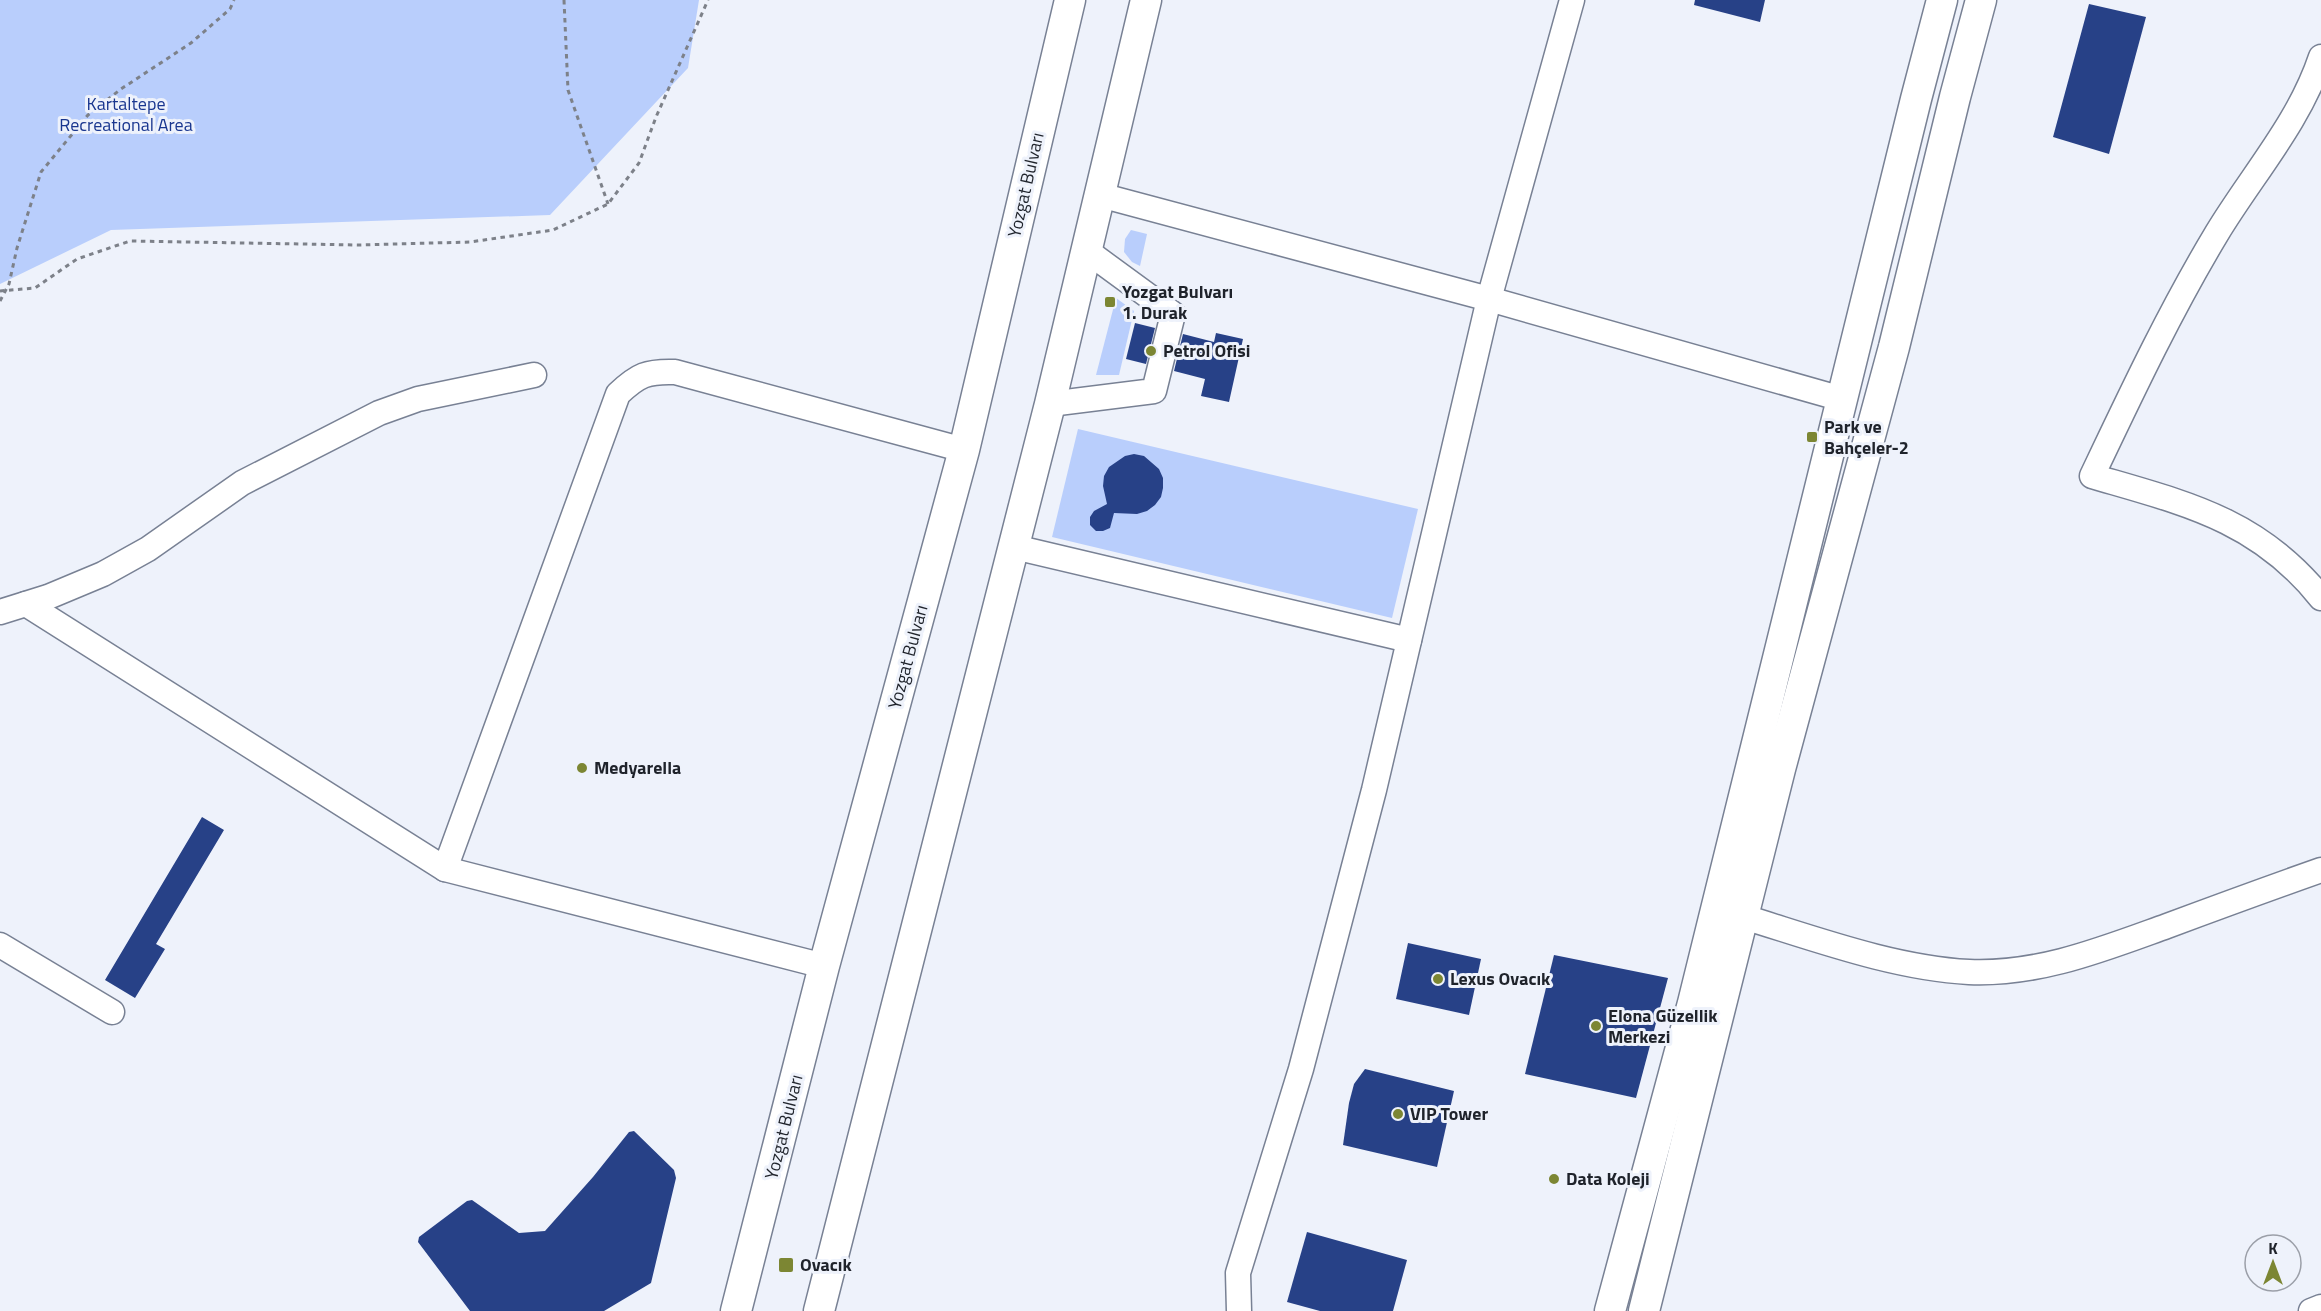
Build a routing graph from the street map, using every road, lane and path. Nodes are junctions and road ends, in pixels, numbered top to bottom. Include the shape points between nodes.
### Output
1 (234, 0) edge
2 (564, 0) edge
3 (708, 0) edge
4 (1070, 0) edge
5 (1146, 0) edge
6 (1572, 0) edge
7 (1942, 0) edge
8 (1981, 0) edge
9 (2321, 57) edge
10 (1100, 195) junction
11 (608, 204) junction
12 (1087, 251) junction
13 (2, 292) edge
14 (1489, 298) junction
15 (0, 301) edge
16 (534, 375) dead end
17 (1842, 399) junction
18 (1050, 404) junction
19 (964, 450) junction
20 (1014, 547) junction
21 (2321, 598) edge
22 (26, 604) junction
23 (0, 612) edge
24 (1410, 640) junction
25 (445, 869) junction
26 (2321, 870) edge
27 (1744, 917) junction
28 (0, 945) edge
29 (824, 966) junction
30 (112, 1012) dead end
31 (2321, 1308) edge
32 (736, 1311) edge
33 (819, 1311) edge
34 (1239, 1311) edge
35 (1610, 1311) edge
36 (1644, 1311) edge
37 (2311, 1311) edge

1 - 13 path via 230,9 191,43 88,115 47,165 17,248 9,284
2 - 11 path via 568,90
3 - 11 path via 639,163
4 - 19 main road, Yozgat Bulvarı
5 - 10 main road
6 - 14 street
7 - 17 main road
8 - 27 main road
9 - 21 street via 2292,121 2190,280 2092,476 2187,504 2227,521 2284,559
10 - 12 main road
10 - 14 street
11 - 13 path via 553,230 470,242 359,245 130,241 77,259 35,288
12 - 18 main road
12 - 18 street via 1173,314 1154,391
13 - 15 path
14 - 17 street
14 - 24 street
16 - 22 street via 418,399 380,413 242,483 148,549 103,574
17 - 35 main road via 1693,1003
18 - 20 main road
19 - 25 street via 675,372 652,371 634,379 618,394
19 - 29 main road, Yozgat Bulvarı
20 - 24 street
20 - 33 main road
22 - 23 street
22 - 25 street
24 - 34 street via 1300,1069 1238,1274
25 - 29 street
26 - 27 street via 2084,956 2007,971 1930,968
27 - 36 main road
28 - 30 street
29 - 32 main road, Yozgat Bulvarı
31 - 37 street

